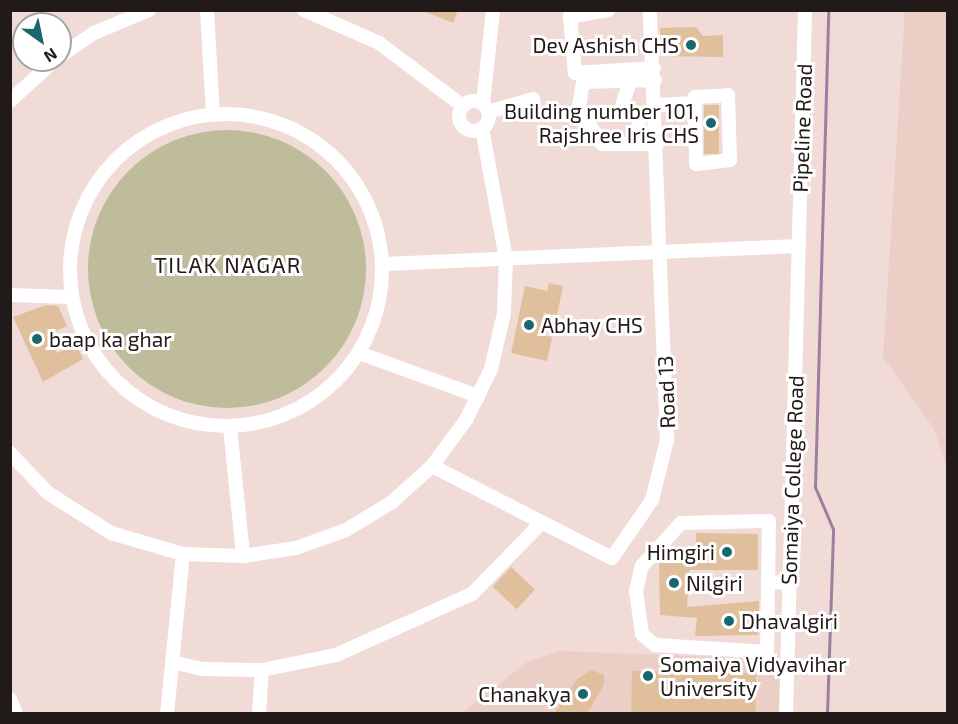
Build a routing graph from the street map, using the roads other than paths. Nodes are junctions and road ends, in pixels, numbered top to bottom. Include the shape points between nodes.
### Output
1 (149, 10) edge
2 (207, 10) edge
3 (304, 10) edge
4 (493, 10) edge
5 (608, 10) edge
6 (651, 10) edge
7 (805, 10) edge
8 (72, 48) edge
9 (42, 72) edge
10 (655, 74) junction
11 (630, 81) junction
12 (533, 99) dead end
13 (10, 101) edge
14 (695, 103) junction
15 (655, 105) junction
16 (476, 106) junction
17 (213, 113) junction
18 (482, 128) junction
19 (640, 144) junction
20 (657, 144) junction
21 (799, 246) junction
22 (660, 252) junction
23 (506, 259) junction
24 (384, 264) junction
25 (10, 295) edge
26 (69, 297) junction
27 (359, 353) junction
28 (478, 396) junction
29 (230, 427) junction
30 (10, 453) edge
31 (432, 466) junction
32 (542, 522) junction
33 (769, 522) junction
34 (792, 522) junction
35 (183, 554) junction
36 (243, 556) junction
37 (768, 582) junction
38 (789, 583) junction
39 (767, 652) junction
40 (788, 652) junction
41 (172, 662) junction
42 (262, 670) junction
43 (10, 699) edge
44 (16, 714) edge
45 (167, 714) edge
46 (259, 714) edge
47 (786, 714) edge

1 - 8 street via 94,33
2 - 17 street
3 - 16 street via 379,43
4 - 16 street
5 - 10 street via 570,17 575,73
6 - 10 street, Road 13
7 - 21 street, Pipeline Road
9 - 13 street
10 - 11 street
10 - 15 street, Road 13
11 - 19 street via 621,109 639,114
11 - 19 street via 583,82 579,108 599,142
12 - 16 street
14 - 14 street via 697,96 732,97 727,164 694,163
14 - 15 street
15 - 20 street, Road 13
16 - 18 street
16 - 18 street via 462,124 473,131
17 - 24 street via 256,115 296,128 331,152 359,184 377,222
17 - 26 street via 164,126 122,153 90,193 72,240
18 - 23 street
19 - 20 street
20 - 22 street, Road 13
21 - 22 street
21 - 34 street, Somaiya College Road
22 - 23 street
22 - 32 street, Road 13 via 667,440 652,500 612,558
23 - 24 street
23 - 28 street via 504,313
24 - 27 street via 378,313
25 - 26 street
26 - 29 street via 83,335 107,373 142,403 184,422
27 - 28 street
27 - 29 street via 322,394 279,418
28 - 31 street
29 - 36 street
30 - 35 street via 48,493 111,533
31 - 32 street, Road 13
31 - 36 street via 392,502 346,530 296,548
32 - 42 street via 472,594 336,655
33 - 34 street
33 - 37 street
33 - 39 street via 681,523 642,567 636,591 642,634 655,645
34 - 38 street, Somaiya College Road
35 - 36 street
35 - 41 street
37 - 38 street
37 - 39 street
38 - 40 street, Somaiya College Road
39 - 40 street
40 - 47 street, Somaiya College Road
41 - 42 street via 202,669
41 - 45 street
42 - 46 street
43 - 44 street

